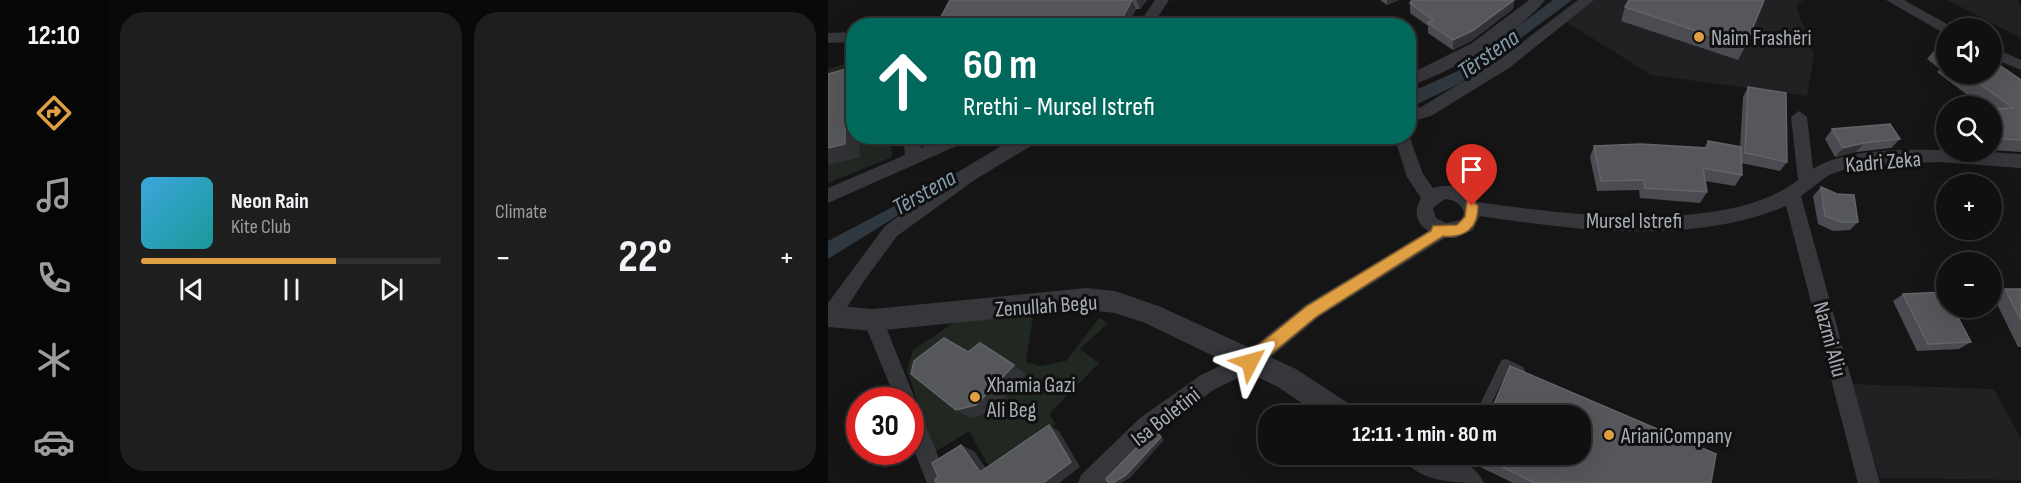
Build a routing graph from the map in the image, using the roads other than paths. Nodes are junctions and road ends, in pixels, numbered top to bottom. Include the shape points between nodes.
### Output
1 (1162, 0) edge
2 (1538, 0) edge
3 (1587, 0) edge
4 (1893, 0) edge
5 (1150, 18) edge
6 (1936, 24) edge
7 (846, 37) edge
8 (828, 38) edge
9 (2002, 57) edge
10 (2020, 66) edge
11 (1416, 77) edge
12 (1416, 114) edge
13 (1799, 117) dead end
14 (912, 144) edge
15 (947, 144) edge
16 (1021, 144) edge
17 (1405, 144) edge
18 (914, 159) junction
19 (2021, 161) edge
20 (1806, 180) junction
21 (1792, 195) junction
22 (828, 196) edge
23 (1431, 198) junction
24 (1472, 208) junction
25 (1438, 230) junction
26 (830, 316) edge
27 (873, 320) junction
28 (1250, 362) junction
29 (1526, 374) edge
30 (901, 387) edge
31 (1328, 405) edge
32 (1485, 405) edge
33 (924, 446) edge
34 (1445, 465) edge
35 (1461, 471) edge
36 (939, 483) edge
37 (1089, 483) edge
38 (1869, 483) edge

1 - 5 street
2 - 11 street via 1514,22 1463,55
3 - 12 street via 1504,64
4 - 6 street
7 - 8 street
9 - 10 street
13 - 20 street
14 - 18 street
15 - 18 street
16 - 26 street via 970,174 891,231
17 - 23 street via 1415,177
18 - 22 street
19 - 20 street, Kadri Zeka via 1939,156 1846,161
20 - 21 street, Kadri Zeka
21 - 24 street, Mursel Istrefi via 1771,205 1718,217 1666,223 1571,219
21 - 38 street, Nazmi Aliu
23 - 24 street via 1439,193 1455,193 1468,200
23 - 25 street via 1424,214
24 - 25 street via 1471,219 1462,229
25 - 28 street via 1437,235 1312,311
26 - 27 street, Zenullah Begu
27 - 28 street, Zenullah Begu via 1086,299 1115,302 1152,315
27 - 30 street
28 - 31 street, Zenullah Begu via 1287,378
28 - 37 street, Isa Boletini via 1208,382 1147,426
29 - 32 lane via 1505,364
33 - 36 street
34 - 35 street

